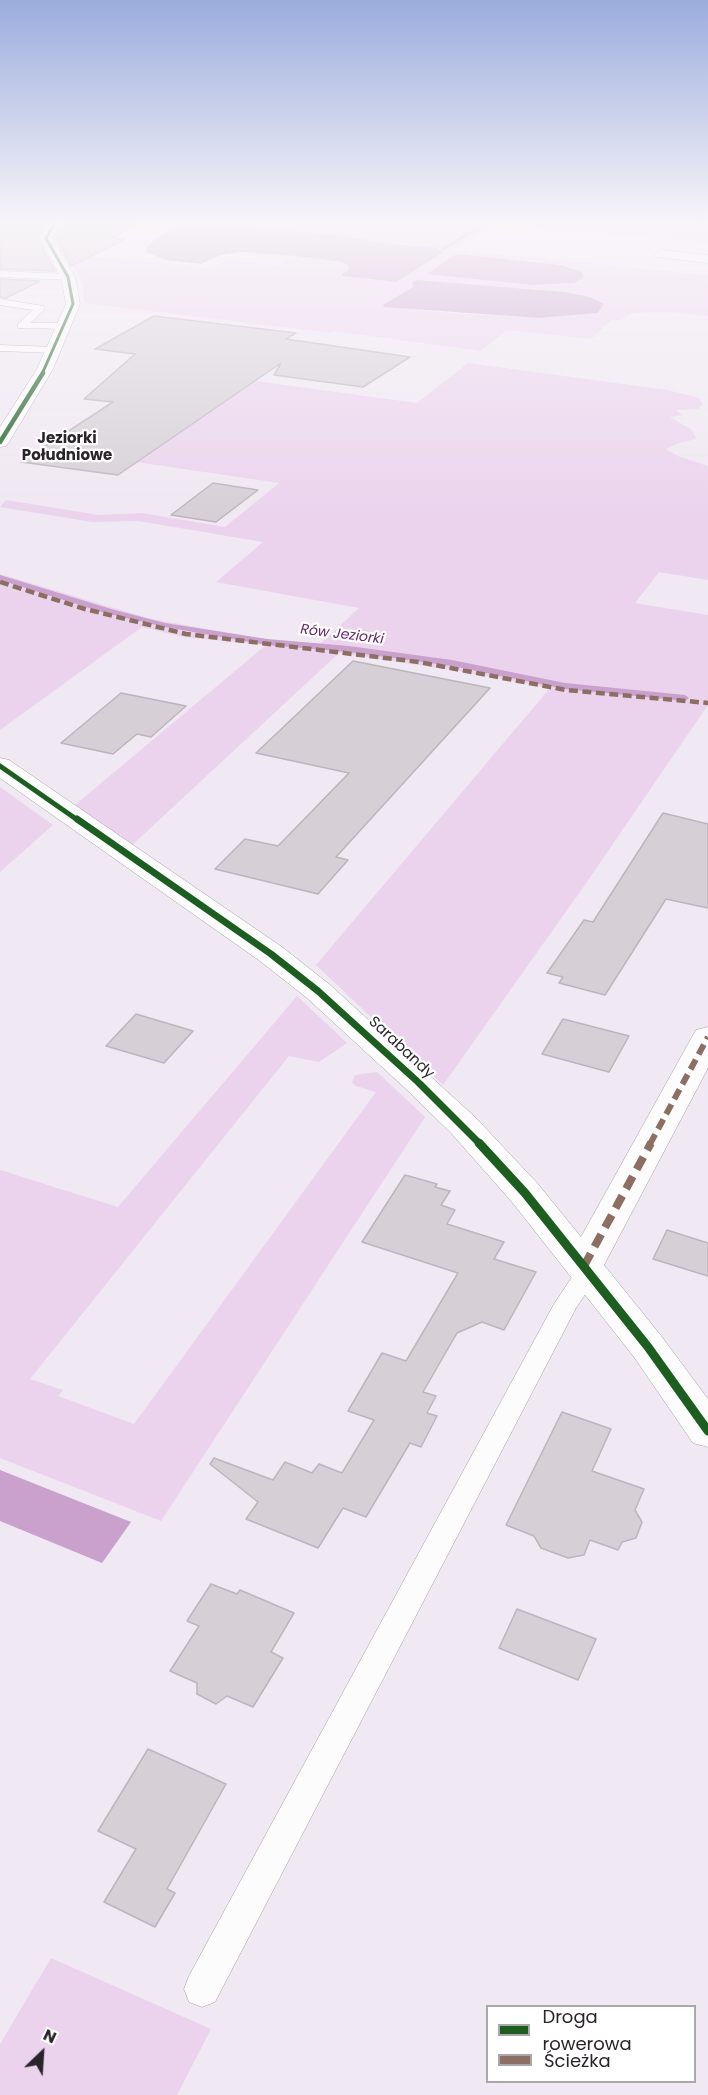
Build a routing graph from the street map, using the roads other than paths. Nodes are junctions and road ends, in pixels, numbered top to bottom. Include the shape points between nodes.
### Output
1 (28, 320) edge
2 (47, 320) edge
3 (61, 320) edge
4 (0, 348) edge
5 (54, 350) junction
6 (0, 442) edge
7 (0, 766) edge
8 (708, 1037) edge
9 (587, 1269) junction
10 (708, 1431) edge
11 (202, 1989) dead end

1 - 2 lane via 21,326
3 - 5 street
4 - 5 lane
5 - 6 street
7 - 9 street, Sarabandy via 271,954 318,991 463,1125
8 - 9 street
9 - 10 street, Sarabandy
9 - 11 lane

